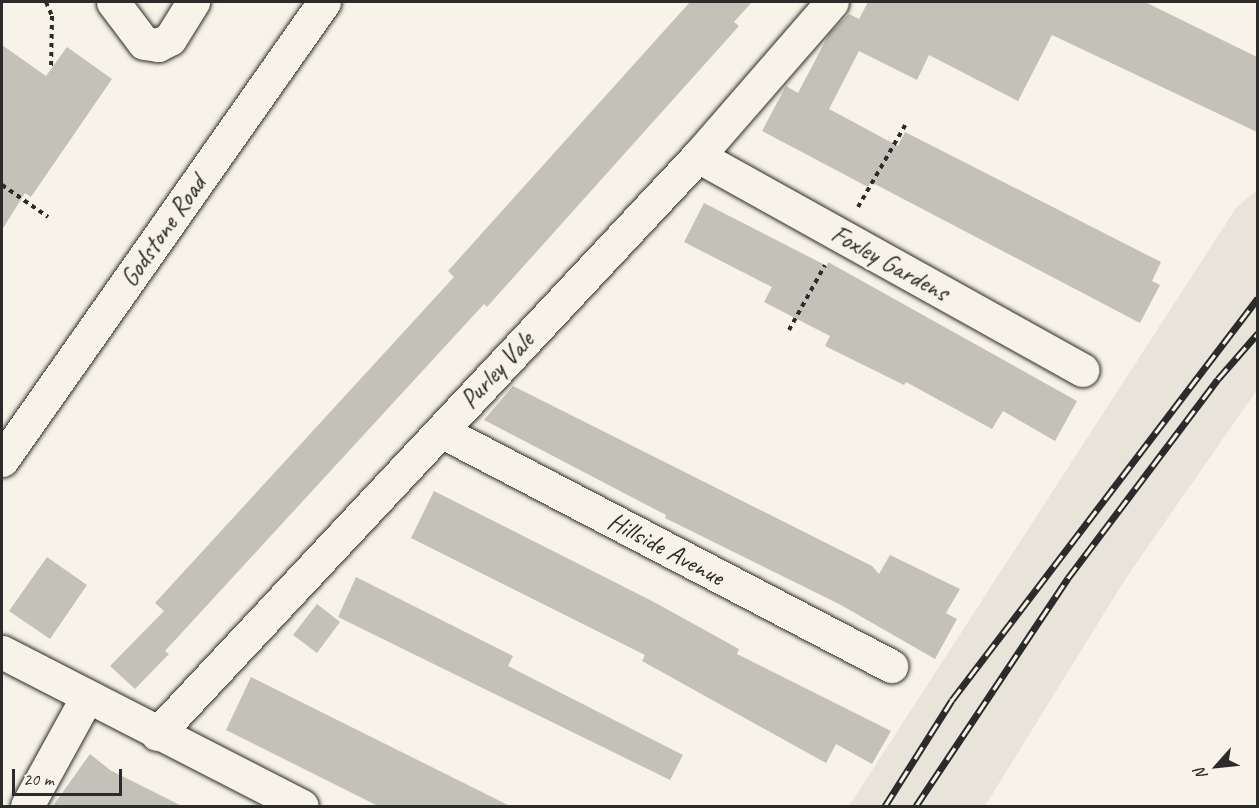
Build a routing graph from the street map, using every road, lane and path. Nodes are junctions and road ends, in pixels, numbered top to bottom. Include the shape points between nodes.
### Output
1 (46, 2) edge
2 (113, 2) edge
3 (194, 2) edge
4 (324, 2) edge
5 (832, 2) edge
6 (51, 70) dead end
7 (698, 156) junction
8 (2, 185) edge
9 (48, 217) dead end
10 (1082, 370) dead end
11 (441, 431) junction
12 (2, 460) edge
13 (2, 652) edge
14 (891, 666) dead end
15 (87, 697) junction
16 (157, 734) junction
17 (27, 807) edge
18 (302, 807) edge

1 - 6 path via 52,16
2 - 3 main road via 144,43 158,45 170,39
4 - 12 main road, Godstone Road
5 - 7 main road, Purley Vale
7 - 10 main road, Foxley Gardens
7 - 11 main road, Purley Vale
8 - 9 path
11 - 14 main road, Hillside Avenue
11 - 16 main road, Purley Vale
13 - 15 main road
15 - 16 main road
15 - 17 main road
16 - 18 main road

